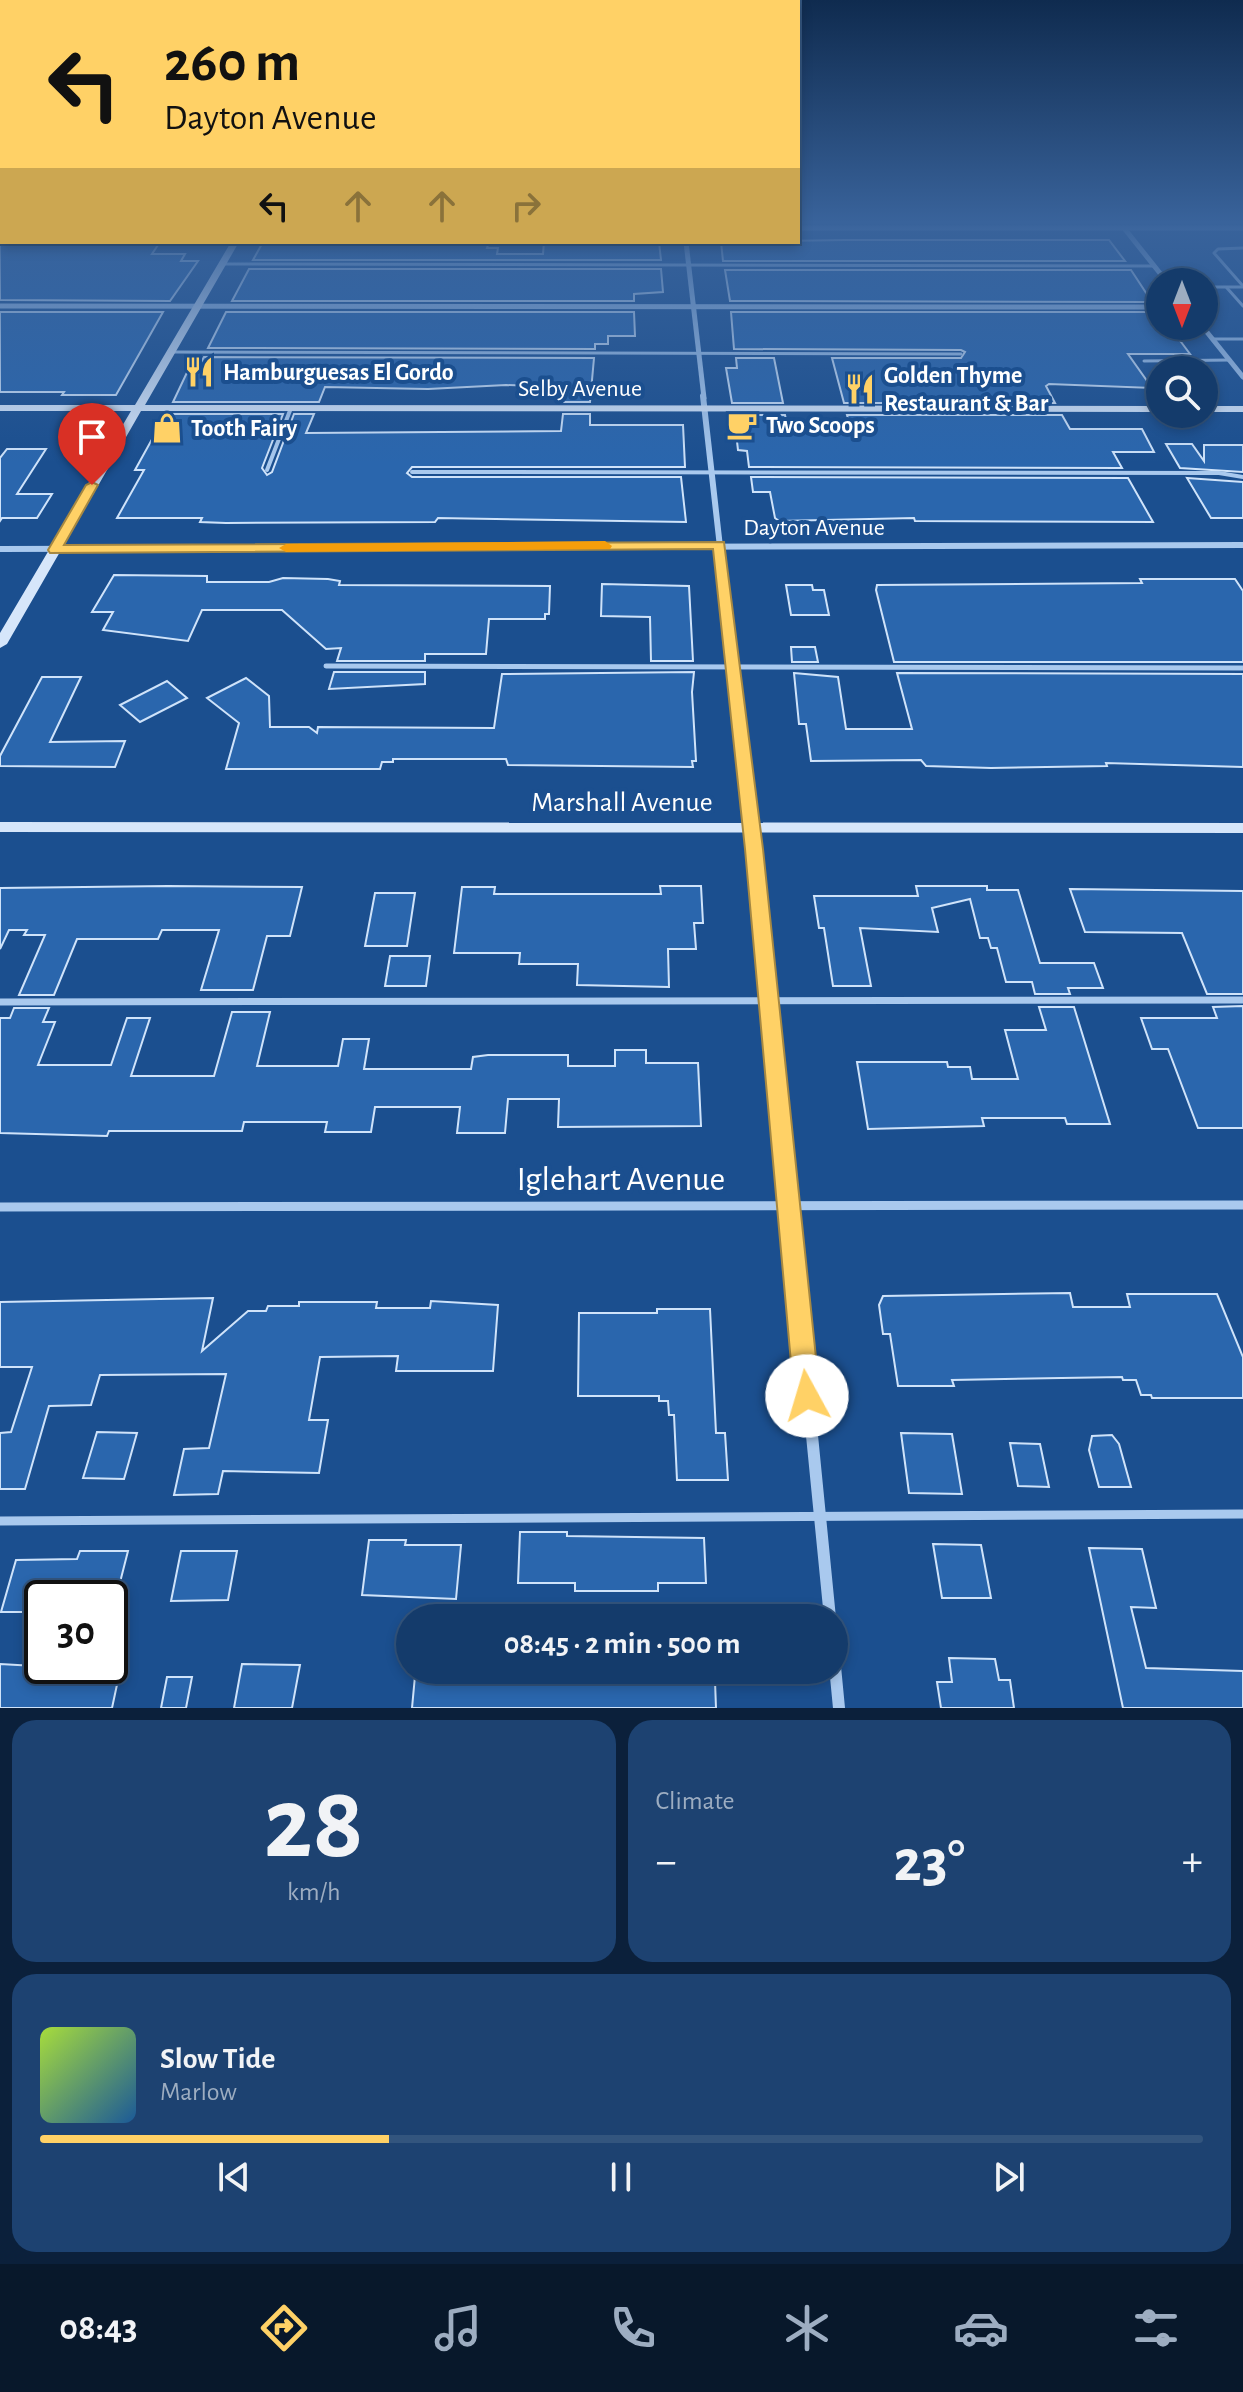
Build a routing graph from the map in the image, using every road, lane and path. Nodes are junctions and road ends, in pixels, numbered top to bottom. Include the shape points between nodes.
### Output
1 (0, 306) edge
2 (198, 306) junction
3 (693, 306) junction
4 (1146, 307) edge
5 (1218, 339) edge
6 (1243, 339) edge
7 (1214, 340) edge
8 (171, 352) junction
9 (698, 353) junction
10 (961, 354) dead end
11 (1230, 360) junction
12 (1144, 361) dead end
13 (1243, 377) edge
14 (0, 408) edge
15 (136, 408) junction
16 (291, 408) junction
17 (705, 409) junction
18 (1146, 409) edge
19 (1218, 409) edge
20 (1243, 409) edge
21 (267, 470) dead end
22 (412, 472) dead end
23 (712, 473) junction
24 (1243, 477) edge
25 (719, 545) junction
26 (1243, 545) edge
27 (0, 549) edge
28 (55, 550) junction
29 (0, 644) edge
30 (326, 666) dead end
31 (732, 667) junction
32 (1243, 668) edge
33 (0, 827) edge
34 (752, 827) junction
35 (1243, 828) edge
36 (1243, 1000) edge
37 (0, 1002) edge
38 (767, 1002) junction
39 (1243, 1205) edge
40 (788, 1206) junction
41 (0, 1207) edge
42 (1243, 1514) edge
43 (820, 1519) junction
44 (0, 1521) edge
45 (829, 1604) edge
46 (837, 1684) edge
47 (839, 1708) edge

1 - 2 street
2 - 3 street
2 - 8 street
3 - 4 street
3 - 9 street
5 - 6 lane
7 - 11 street
8 - 9 lane
8 - 15 street
9 - 10 lane
9 - 17 street
11 - 12 lane
11 - 13 street
14 - 15 street, Selby Avenue
15 - 16 street, Selby Avenue
15 - 28 street
16 - 17 street, Selby Avenue
16 - 21 lane
17 - 18 street, Selby Avenue
17 - 23 street
19 - 20 street
22 - 23 lane
23 - 24 lane
23 - 25 street
25 - 26 street, Dayton Avenue
25 - 28 street, Dayton Avenue
25 - 31 street
27 - 28 street, Dayton Avenue
28 - 29 street
30 - 31 lane
31 - 32 lane
31 - 34 street
33 - 34 street, Marshall Avenue
34 - 35 street, Marshall Avenue
34 - 38 street
36 - 38 lane
37 - 38 lane
38 - 40 street
39 - 40 street, Iglehart Avenue
40 - 41 street, Iglehart Avenue
40 - 43 street
42 - 43 lane
43 - 44 lane
43 - 45 street
46 - 47 street

